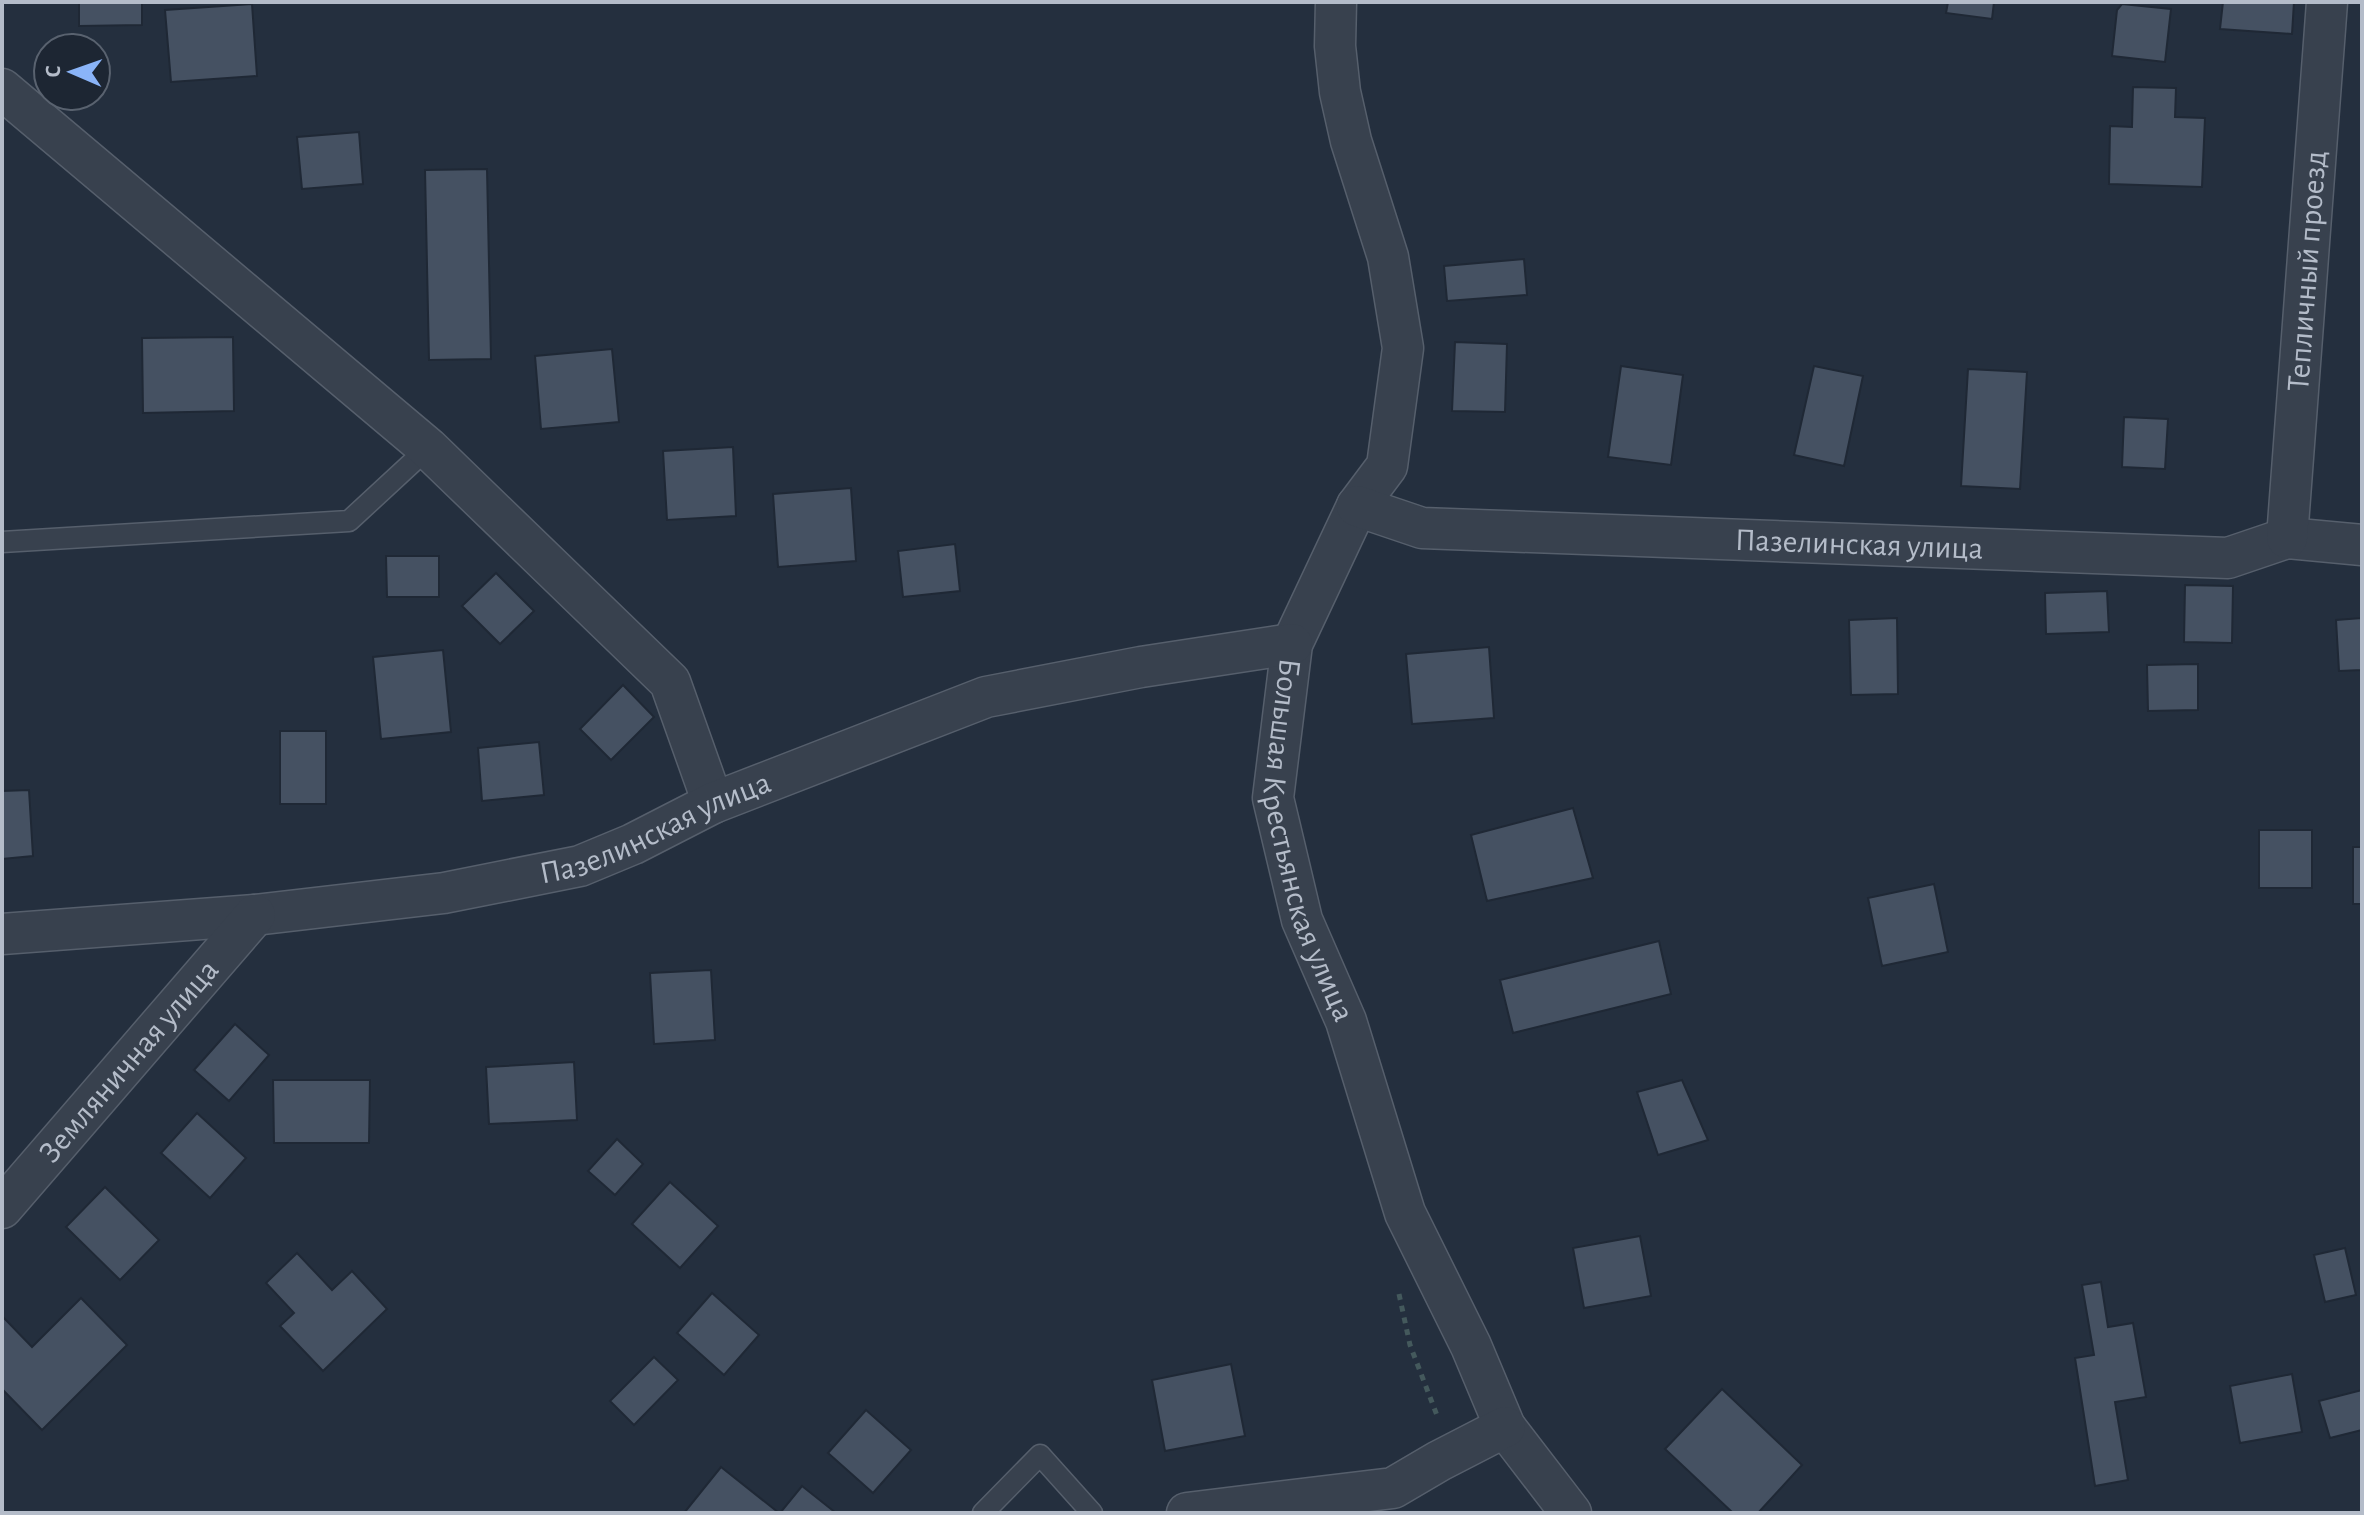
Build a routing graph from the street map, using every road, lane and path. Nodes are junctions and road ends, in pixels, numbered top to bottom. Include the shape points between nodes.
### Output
1 (1336, 2) edge
2 (2327, 2) edge
3 (2, 89) edge
4 (428, 448) junction
5 (1357, 506) junction
6 (2287, 538) junction
7 (2, 542) edge
8 (2362, 545) edge
9 (1292, 644) junction
10 (713, 803) junction
11 (255, 915) junction
12 (2, 934) edge
13 (2, 1208) edge
14 (1397, 1286) dead end
15 (1505, 1427) junction
16 (1432, 1465) junction
17 (983, 1513) edge
18 (1092, 1513) edge
19 (1187, 1513) edge
20 (1571, 1513) edge

1 - 5 street, Большая Крестьянская улица via 1340,92 1388,257 1403,348 1387,466
2 - 6 street, Тепличный проезд
3 - 4 street
4 - 7 lane via 349,521
4 - 10 street via 670,682
5 - 6 street, Пазелинская улица via 1422,528 2228,558
5 - 9 street, Большая Крестьянская улица
6 - 8 street, Пазелинская улица
9 - 10 street, Пазелинская улица via 986,697
9 - 15 street, Большая Крестьянская улица via 1273,798 1302,920 1346,1021 1405,1213
10 - 11 street, Пазелинская улица via 580,866 444,893
11 - 12 street, Пазелинская улица
11 - 13 street, Земляничная улица
14 - 16 path via 1410,1345 1444,1431
15 - 16 street
15 - 20 street, Большая Крестьянская улица
16 - 19 street via 1393,1488
17 - 18 lane via 1040,1455

